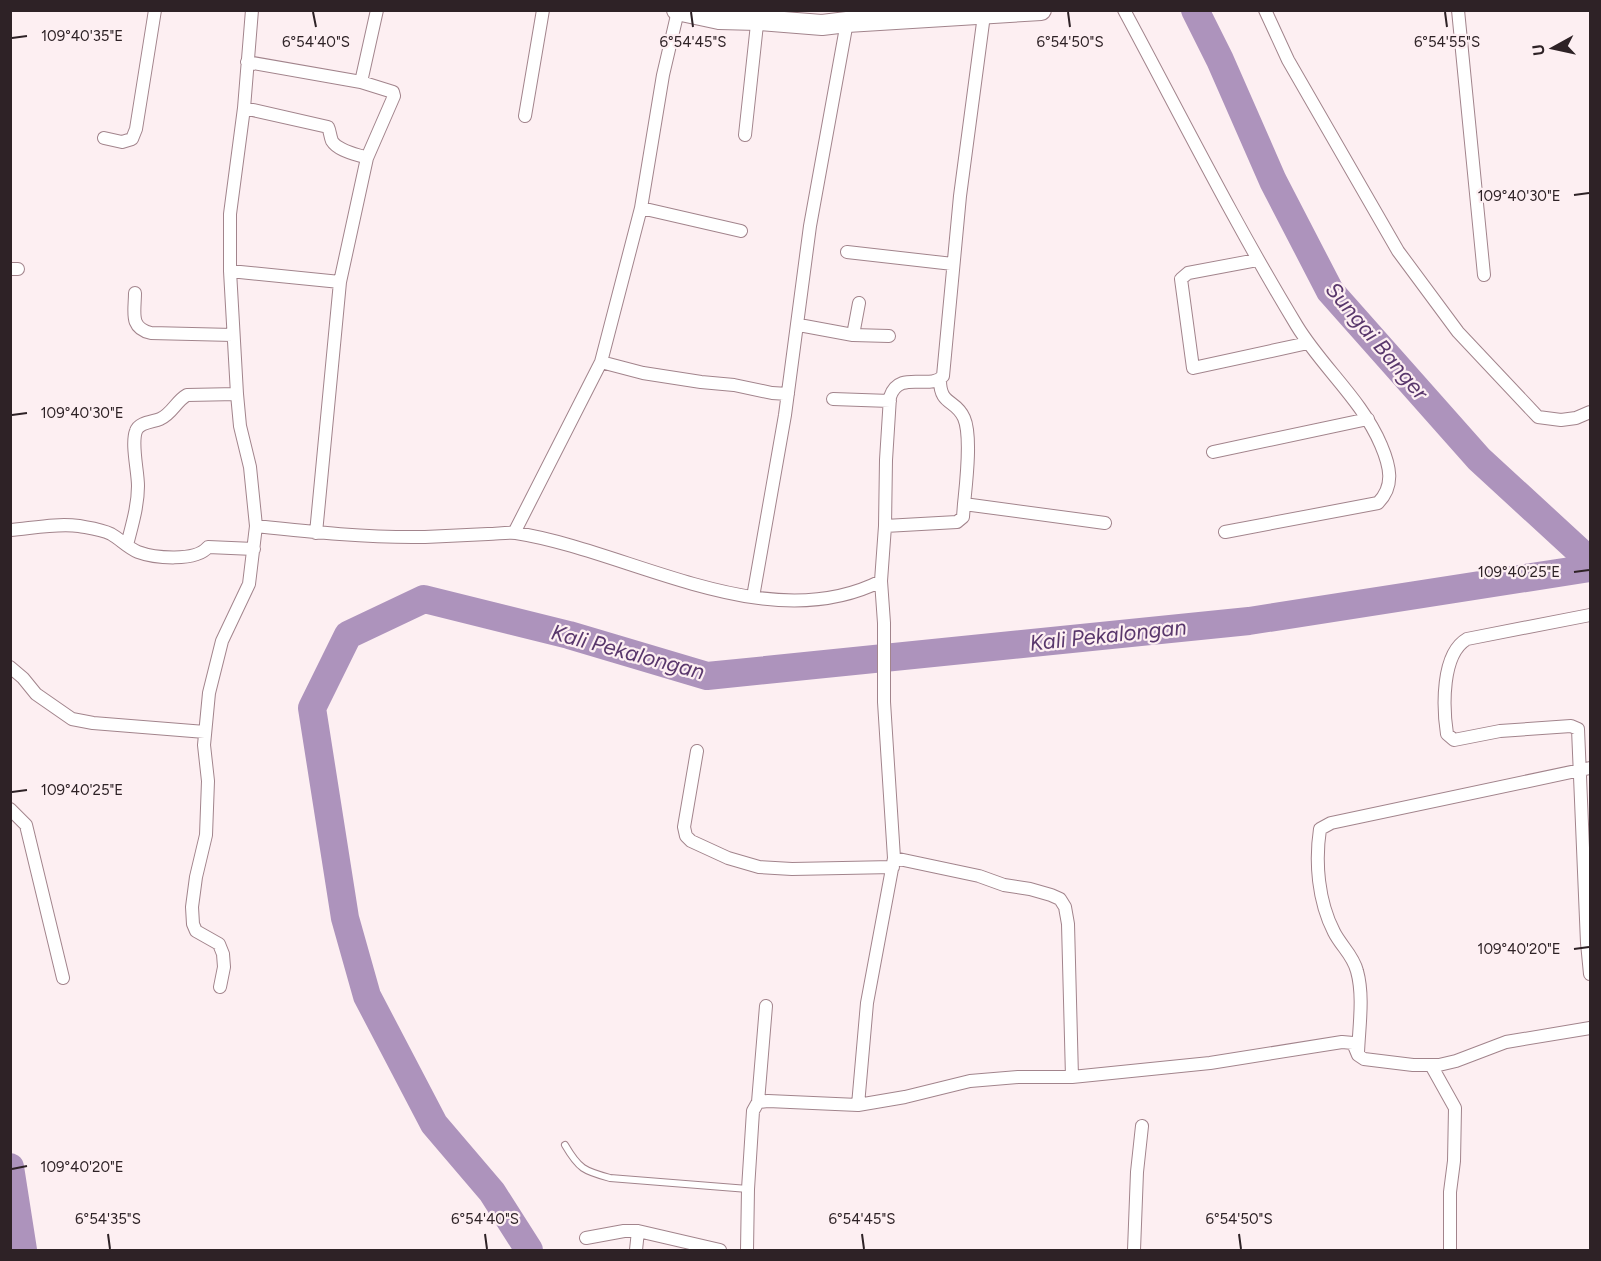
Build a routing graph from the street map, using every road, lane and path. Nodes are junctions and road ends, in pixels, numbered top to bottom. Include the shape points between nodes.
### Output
1 (155, 10) edge
2 (252, 10) edge
3 (377, 10) edge
4 (543, 10) edge
5 (1041, 10) edge
6 (1124, 10) edge
7 (1265, 10) edge
8 (1458, 10) edge
9 (677, 11) edge
10 (758, 15) edge
11 (984, 15) junction
12 (823, 18) edge
13 (847, 22) junction
14 (247, 62) junction
15 (361, 82) junction
16 (244, 108) junction
17 (525, 116) dead end
18 (746, 135) dead end
19 (104, 138) dead end
20 (367, 158) junction
21 (641, 208) junction
22 (741, 231) dead end
23 (848, 252) dead end
24 (1257, 260) junction
25 (953, 264) junction
26 (230, 271) junction
27 (1484, 275) dead end
28 (340, 282) junction
29 (135, 293) dead end
30 (859, 303) dead end
31 (799, 325) junction
32 (233, 335) junction
33 (853, 335) junction
34 (889, 336) dead end
35 (1308, 343) junction
36 (601, 362) junction
37 (940, 380) junction
38 (237, 394) junction
39 (788, 394) junction
40 (833, 399) dead end
41 (890, 401) junction
42 (1590, 412) edge
43 (1368, 419) junction
44 (1213, 452) dead end
45 (964, 504) junction
46 (1105, 523) dead end
47 (256, 526) junction
48 (885, 526) junction
49 (10, 530) edge
50 (316, 532) junction
51 (1225, 532) dead end
52 (514, 533) junction
53 (127, 545) junction
54 (254, 549) junction
55 (881, 581) junction
56 (753, 597) junction
57 (1590, 615) edge
58 (10, 667) edge
59 (205, 732) junction
60 (698, 751) dead end
61 (1585, 769) edge
62 (10, 809) edge
63 (893, 862) junction
64 (1587, 863) edge
65 (1590, 974) edge
66 (63, 978) dead end
67 (220, 987) dead end
68 (766, 1006) dead end
69 (1590, 1028) edge
70 (1358, 1055) junction
71 (1431, 1065) junction
72 (1072, 1077) junction
73 (758, 1102) junction
74 (858, 1105) junction
75 (1142, 1126) dead end
76 (565, 1145) dead end
77 (748, 1189) junction
78 (638, 1231) junction
79 (586, 1238) dead end
80 (636, 1251) edge
81 (720, 1251) edge
82 (747, 1251) edge
83 (1134, 1251) edge
84 (1450, 1251) edge

1 - 19 street via 136,129 132,139 122,142
2 - 14 street
3 - 15 street
4 - 17 street
5 - 11 main road
6 - 24 street
7 - 42 street via 1288,60 1398,251 1458,332 1538,417 1561,420
8 - 27 street
9 - 10 main road via 719,19
9 - 21 street
10 - 12 main road
10 - 18 street
11 - 13 main road
11 - 25 street
12 - 13 main road
13 - 31 street via 810,226
14 - 15 street
14 - 16 street
15 - 20 street via 388,89 394,96
16 - 20 street via 328,127 335,144
16 - 26 street via 230,214
20 - 28 street
21 - 22 street
21 - 36 street
23 - 25 street
24 - 35 street
24 - 35 street via 1188,273 1181,279 1193,368
25 - 37 street
26 - 28 street
26 - 32 street
28 - 50 street
29 - 32 street via 135,324 141,331
30 - 33 street
31 - 33 street
31 - 39 street
32 - 38 street
33 - 34 street
35 - 43 street
36 - 39 street via 643,373
36 - 52 street
37 - 41 street via 900,384 892,389
37 - 45 street via 942,397 964,419
38 - 47 street
38 - 53 street via 187,395 161,419 139,426 135,432 137,506
39 - 56 street
40 - 41 street
41 - 48 street
43 - 44 street
43 - 51 street via 1382,446 1391,481 1378,503
45 - 46 street
45 - 48 street via 963,517 957,522
47 - 50 street
47 - 54 street
48 - 55 street
49 - 53 street via 76,526 111,534
50 - 52 street via 424,537
52 - 56 street
53 - 54 street via 142,553 173,557 197,555 208,547
54 - 59 street via 249,584 222,641 209,693
55 - 56 street via 845,595 798,602
55 - 63 street
57 - 61 street via 1467,639 1459,644 1452,658 1445,686 1450,739 1574,726 1579,731
58 - 59 street via 36,694 72,719
59 - 67 street via 206,835 192,917 196,931 219,944 224,967
60 - 63 street via 684,827 691,841 759,867 792,869
61 - 64 street
61 - 70 street via 1331,823 1320,829 1319,876 1325,913 1353,960 1359,984
62 - 66 street via 26,825
63 - 72 street via 979,876 1060,899 1068,924
63 - 74 street via 867,1003
64 - 65 street
68 - 73 street
69 - 71 street via 1506,1042 1447,1064
70 - 71 street via 1364,1059
70 - 72 street via 1353,1043 1342,1042 1210,1063
71 - 84 street via 1455,1108
72 - 74 street via 970,1081
73 - 74 street
73 - 77 street via 753,1111
75 - 83 street
76 - 77 lane via 575,1163 610,1178
77 - 82 street
78 - 79 street
78 - 80 street
78 - 81 street

